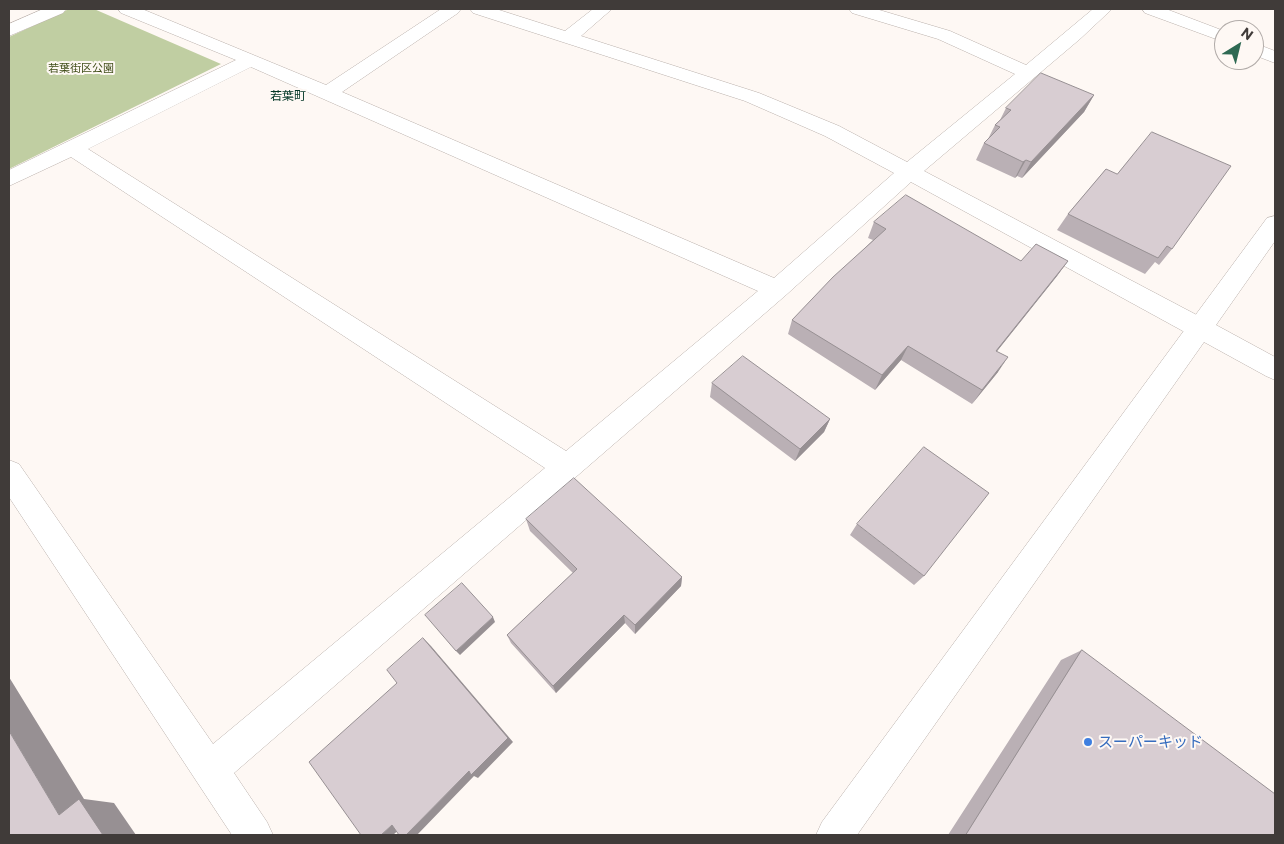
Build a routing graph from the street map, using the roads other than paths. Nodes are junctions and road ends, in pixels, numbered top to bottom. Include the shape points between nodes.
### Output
1 (57, 9) edge
2 (127, 9) edge
3 (452, 9) edge
4 (479, 9) edge
5 (603, 9) edge
6 (858, 9) edge
7 (1103, 9) edge
8 (1151, 9) edge
9 (9, 31) edge
10 (1214, 33) edge
11 (569, 37) junction
12 (251, 60) junction
13 (1029, 73) junction
14 (328, 93) junction
15 (72, 148) junction
16 (910, 171) junction
17 (9, 179) edge
18 (1275, 224) edge
19 (777, 289) junction
20 (1200, 330) junction
21 (1275, 370) edge
22 (567, 467) junction
23 (9, 473) edge
24 (210, 770) junction
25 (254, 835) edge
26 (836, 835) edge

1 - 9 street
2 - 12 street
3 - 14 street
4 - 11 street
5 - 11 street
6 - 13 street via 944,35
7 - 13 street
8 - 10 street
11 - 16 street via 752,97 832,131
12 - 14 street
12 - 15 street
13 - 16 street
14 - 19 street
15 - 17 street
15 - 22 street
16 - 19 street
16 - 20 street
18 - 20 street
19 - 22 street
20 - 21 street
20 - 26 street
22 - 24 street
23 - 24 street
24 - 25 street

